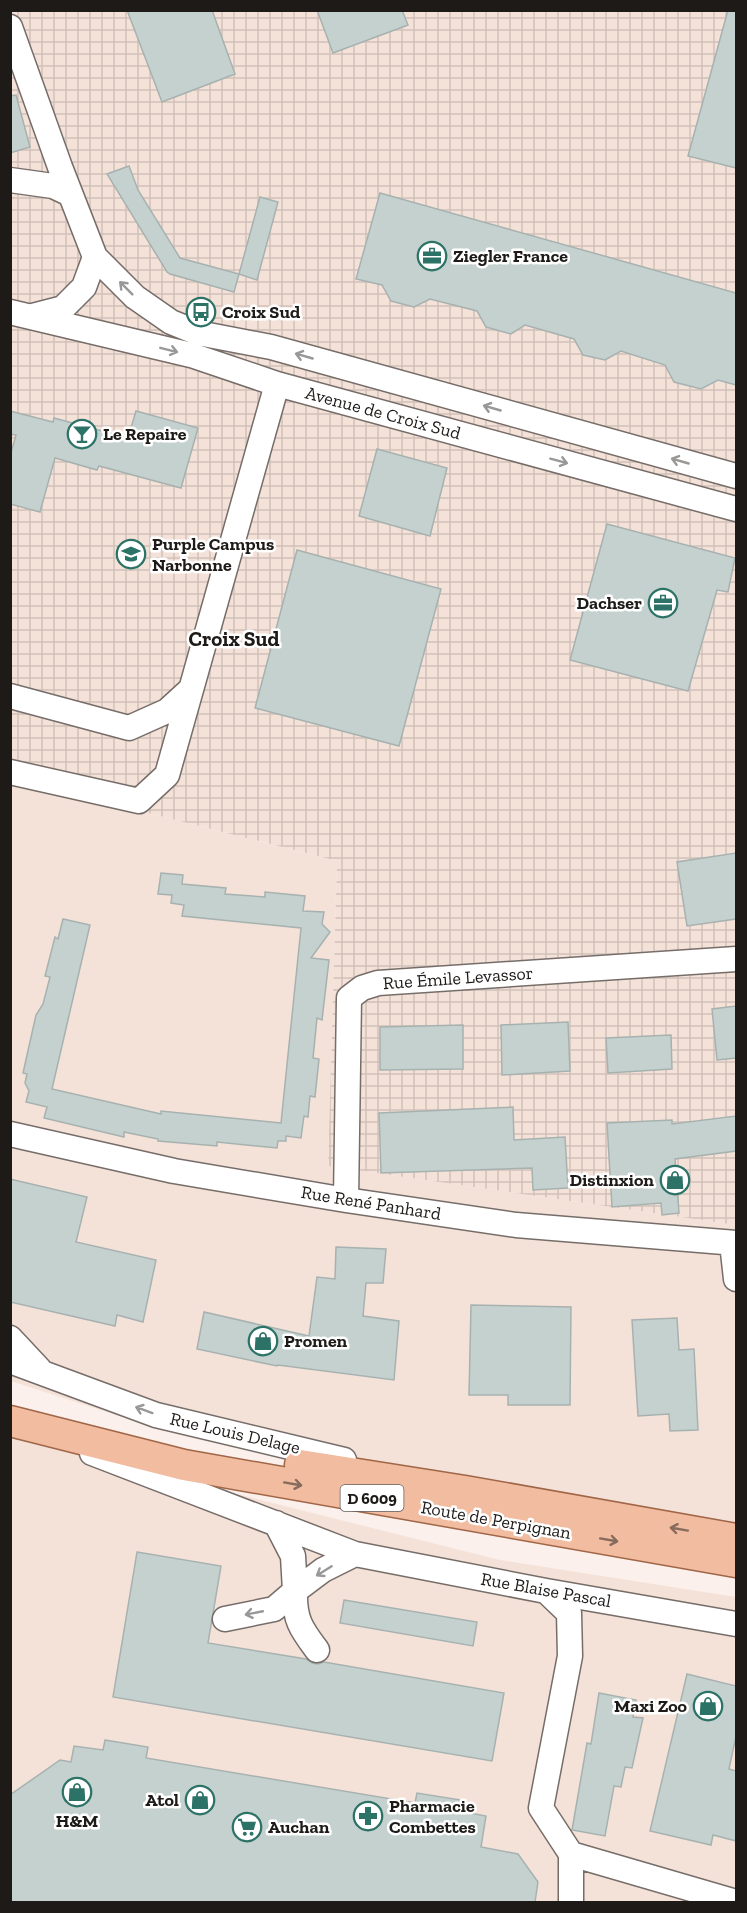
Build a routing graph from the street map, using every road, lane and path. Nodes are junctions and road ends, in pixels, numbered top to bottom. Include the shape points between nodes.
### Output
1 (11, 33) edge
2 (10, 180) edge
3 (70, 194) junction
4 (95, 257) junction
5 (20, 314) edge
6 (277, 384) junction
7 (736, 477) edge
8 (736, 509) edge
9 (191, 689) junction
10 (10, 696) edge
11 (10, 772) edge
12 (736, 959) edge
13 (10, 1134) edge
14 (346, 1200) junction
15 (734, 1243) edge
16 (736, 1279) edge
17 (10, 1338) edge
18 (10, 1360) edge
19 (43, 1373) junction
20 (10, 1402) edge
21 (10, 1422) edge
22 (465, 1491) junction
23 (276, 1523) junction
24 (736, 1539) edge
25 (355, 1554) junction
26 (736, 1562) edge
27 (546, 1591) junction
28 (296, 1592) junction
29 (225, 1619) dead end
30 (736, 1624) edge
31 (318, 1650) dead end
32 (571, 1854) junction
33 (572, 1902) edge
34 (736, 1902) edge

1 - 3 street, Avenue de Croix Sud
2 - 3 street via 53,186
3 - 4 street, Avenue de Croix Sud
4 - 5 street, Avenue de Croix Sud via 84,287 63,308
7 -> 4 street, Avenue de Croix Sud via 271,347 198,333 171,322 135,297
5 -> 6 street, Avenue de Croix Sud via 191,355
6 -> 8 street, Avenue de Croix Sud
6 - 9 street
9 - 10 street via 167,711 129,728
9 - 11 street via 167,775 139,801
12 - 14 street, Rue Émile Levassor via 378,983 362,988 350,998
13 - 14 street, Rue René Panhard via 174,1172
14 - 15 street, Rue René Panhard via 516,1225
15 - 16 street
17 - 19 street
18 - 19 street, Rue Louis Delage
22 -> 19 street, Rue Louis Delage via 156,1415
20 - 22 main road, Route de Perpignan / D 6009 via 219,1453
21 - 23 street, Rue Blaise Pascal
21 -> 26 main road, Route de Perpignan / D 6009 via 184,1465
24 -> 22 main road, Route de Perpignan / D 6009
23 - 25 street, Rue Blaise Pascal
23 - 28 street via 293,1556
25 - 27 street, Rue Blaise Pascal
25 -> 28 street via 323,1570
27 - 30 street, Rue Blaise Pascal
27 - 32 street via 569,1613 570,1656 541,1808
28 -> 29 street via 274,1609
28 - 31 street via 294,1610
32 - 33 street
32 - 34 street

